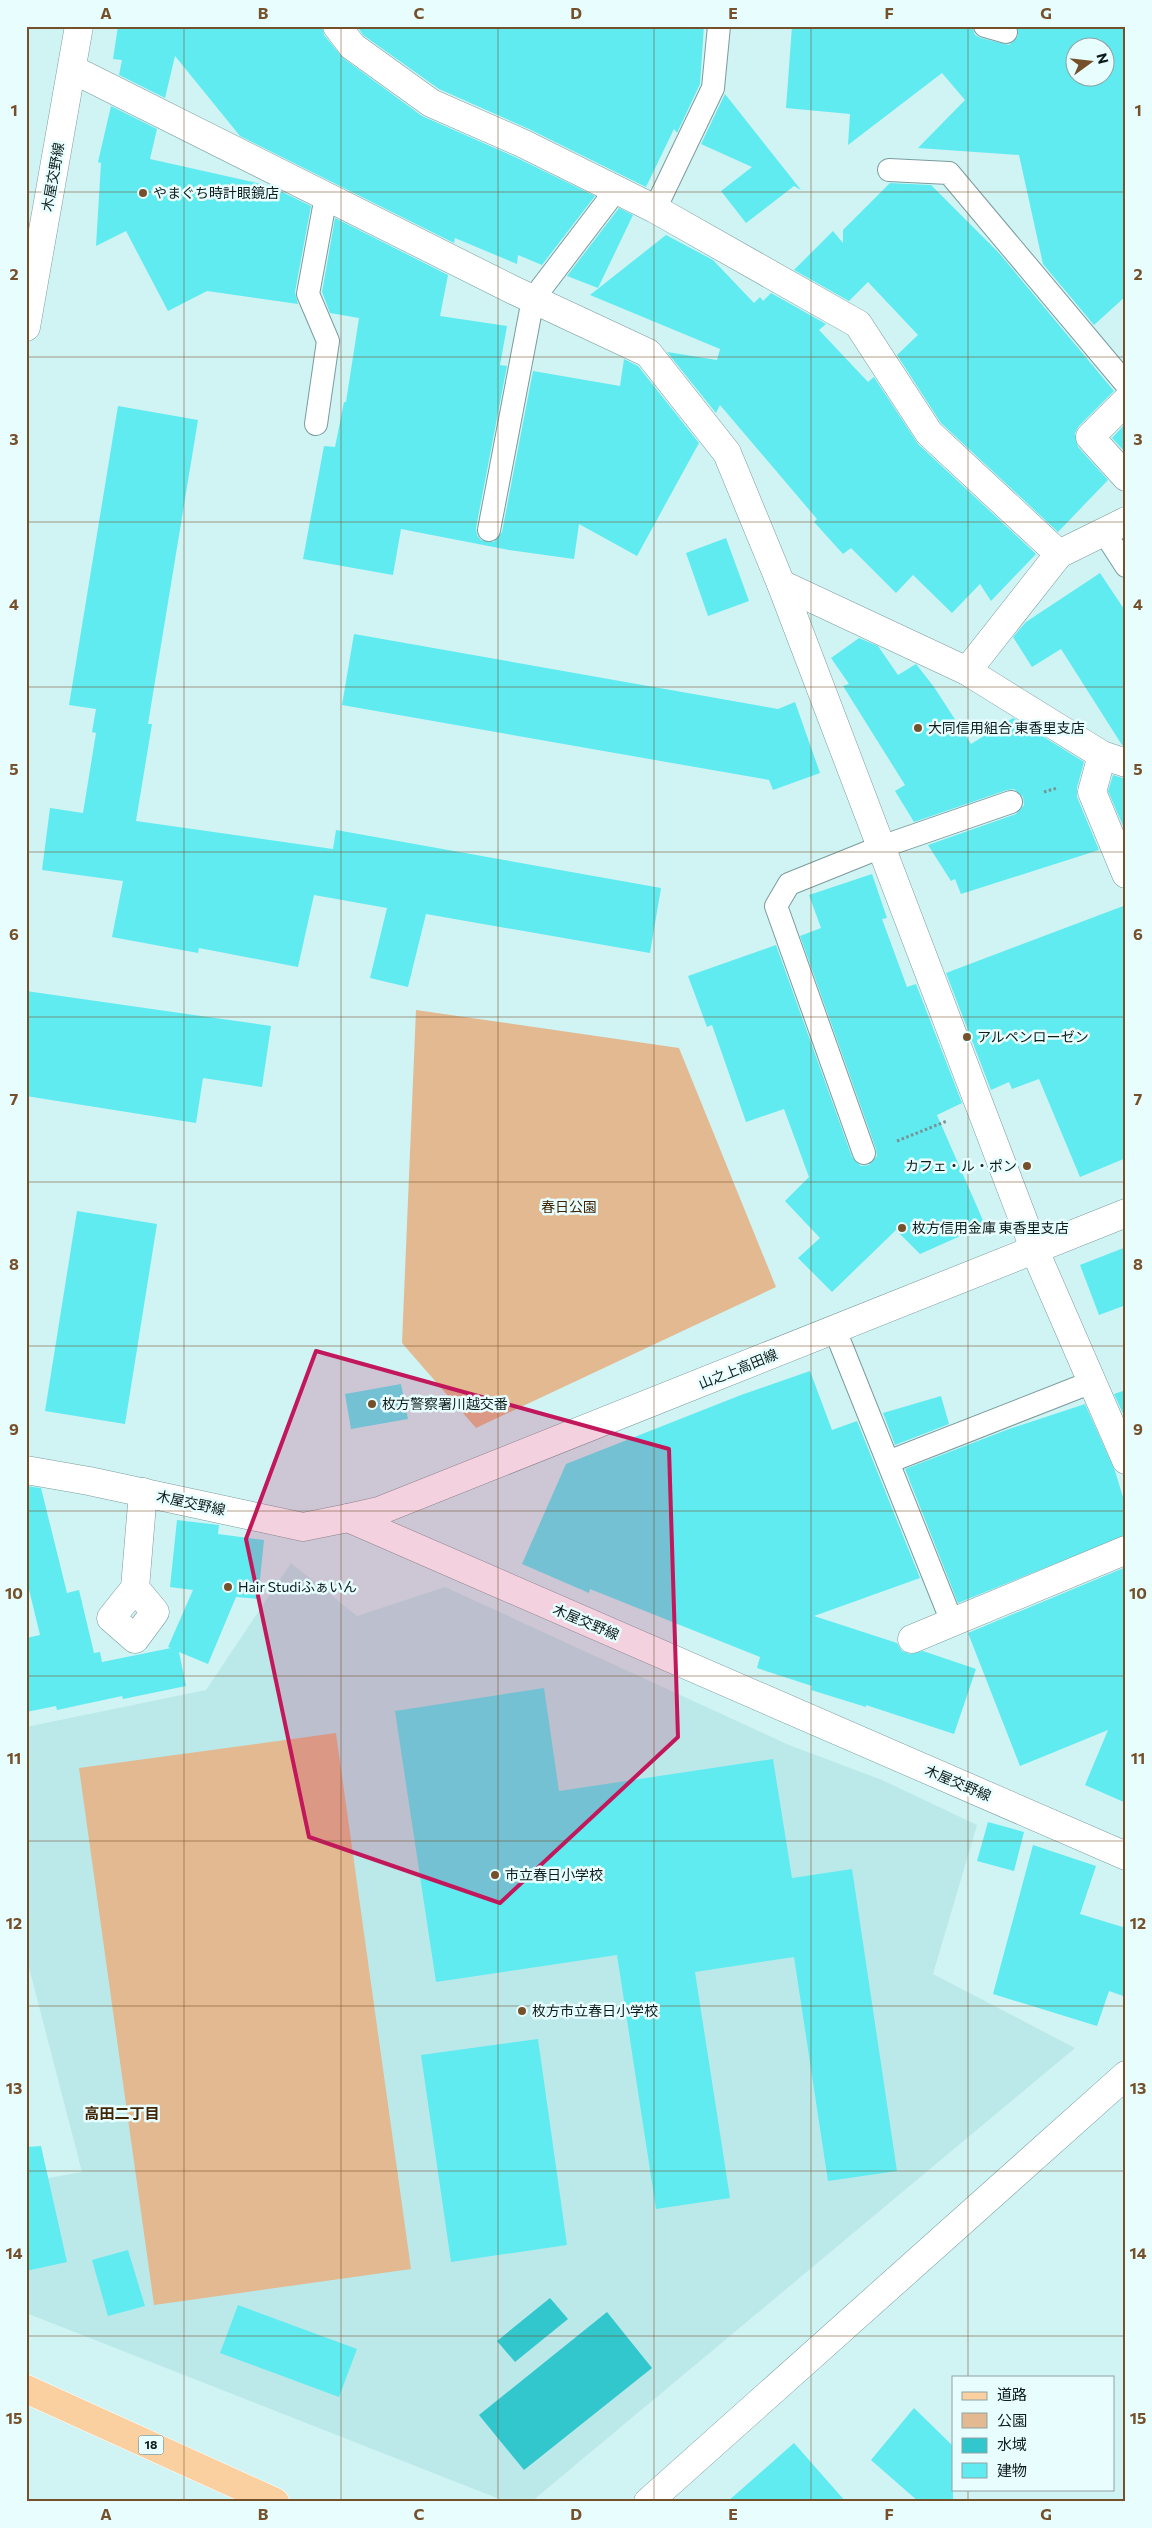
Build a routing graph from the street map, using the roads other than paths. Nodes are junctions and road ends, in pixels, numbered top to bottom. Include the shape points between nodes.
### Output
1 (79, 26) edge
2 (337, 26) edge
3 (719, 26) edge
4 (72, 69) junction
5 (889, 170) dead end
6 (616, 190) junction
7 (326, 196) junction
8 (655, 209) junction
9 (533, 299) junction
10 (26, 327) edge
11 (1126, 384) edge
12 (1126, 401) edge
13 (316, 424) dead end
14 (1126, 477) edge
15 (1115, 526) edge
16 (489, 530) dead end
17 (1059, 554) junction
18 (1126, 566) edge
19 (781, 584) junction
20 (967, 671) junction
21 (1114, 759) edge
22 (1011, 802) road end
23 (881, 847) junction
24 (1126, 874) edge
25 (864, 1153) road end
26 (1126, 1213) edge
27 (1035, 1251) junction
28 (835, 1330) junction
29 (1092, 1382) junction
30 (1126, 1460) edge
31 (888, 1462) junction
32 (26, 1470) edge
33 (143, 1492) junction
34 (348, 1518) junction
35 (1126, 1550) edge
36 (135, 1588) dead end
37 (952, 1622) junction
38 (912, 1639) dead end
39 (1126, 1856) edge
40 (1126, 2075) edge
41 (26, 2389) edge
42 (275, 2502) edge
43 (648, 2502) edge

1 - 4 street, 木屋交野線
2 - 6 street via 352,46 431,103 522,143
3 - 8 lane via 713,88
4 - 7 street
4 - 10 street, 木屋交野線
5 - 11 lane via 949,173
6 - 8 street
6 - 9 lane
7 - 9 street
7 - 13 lane via 308,294 328,341
8 - 17 street via 858,324 928,433
9 - 16 lane
9 - 19 street via 648,353 727,453
12 - 14 street via 1090,437
15 - 17 street
15 - 18 lane
17 - 20 street
19 - 20 street
19 - 23 street
20 - 21 street
21 - 24 street via 1094,782 1092,792
22 - 23 lane
23 - 25 lane via 789,884 776,906
23 - 27 street
26 - 27 street, 山之上高田線
27 - 28 street, 山之上高田線
27 - 29 street
28 - 31 lane
28 - 34 street, 山之上高田線 via 379,1511
29 - 30 street
29 - 31 lane
31 - 37 lane
32 - 33 street, 木屋交野線
33 - 34 street, 木屋交野線 via 303,1527
33 - 36 street
34 - 39 street, 木屋交野線
35 - 37 street
37 - 38 street
40 - 43 street
41 - 42 main road, 18

